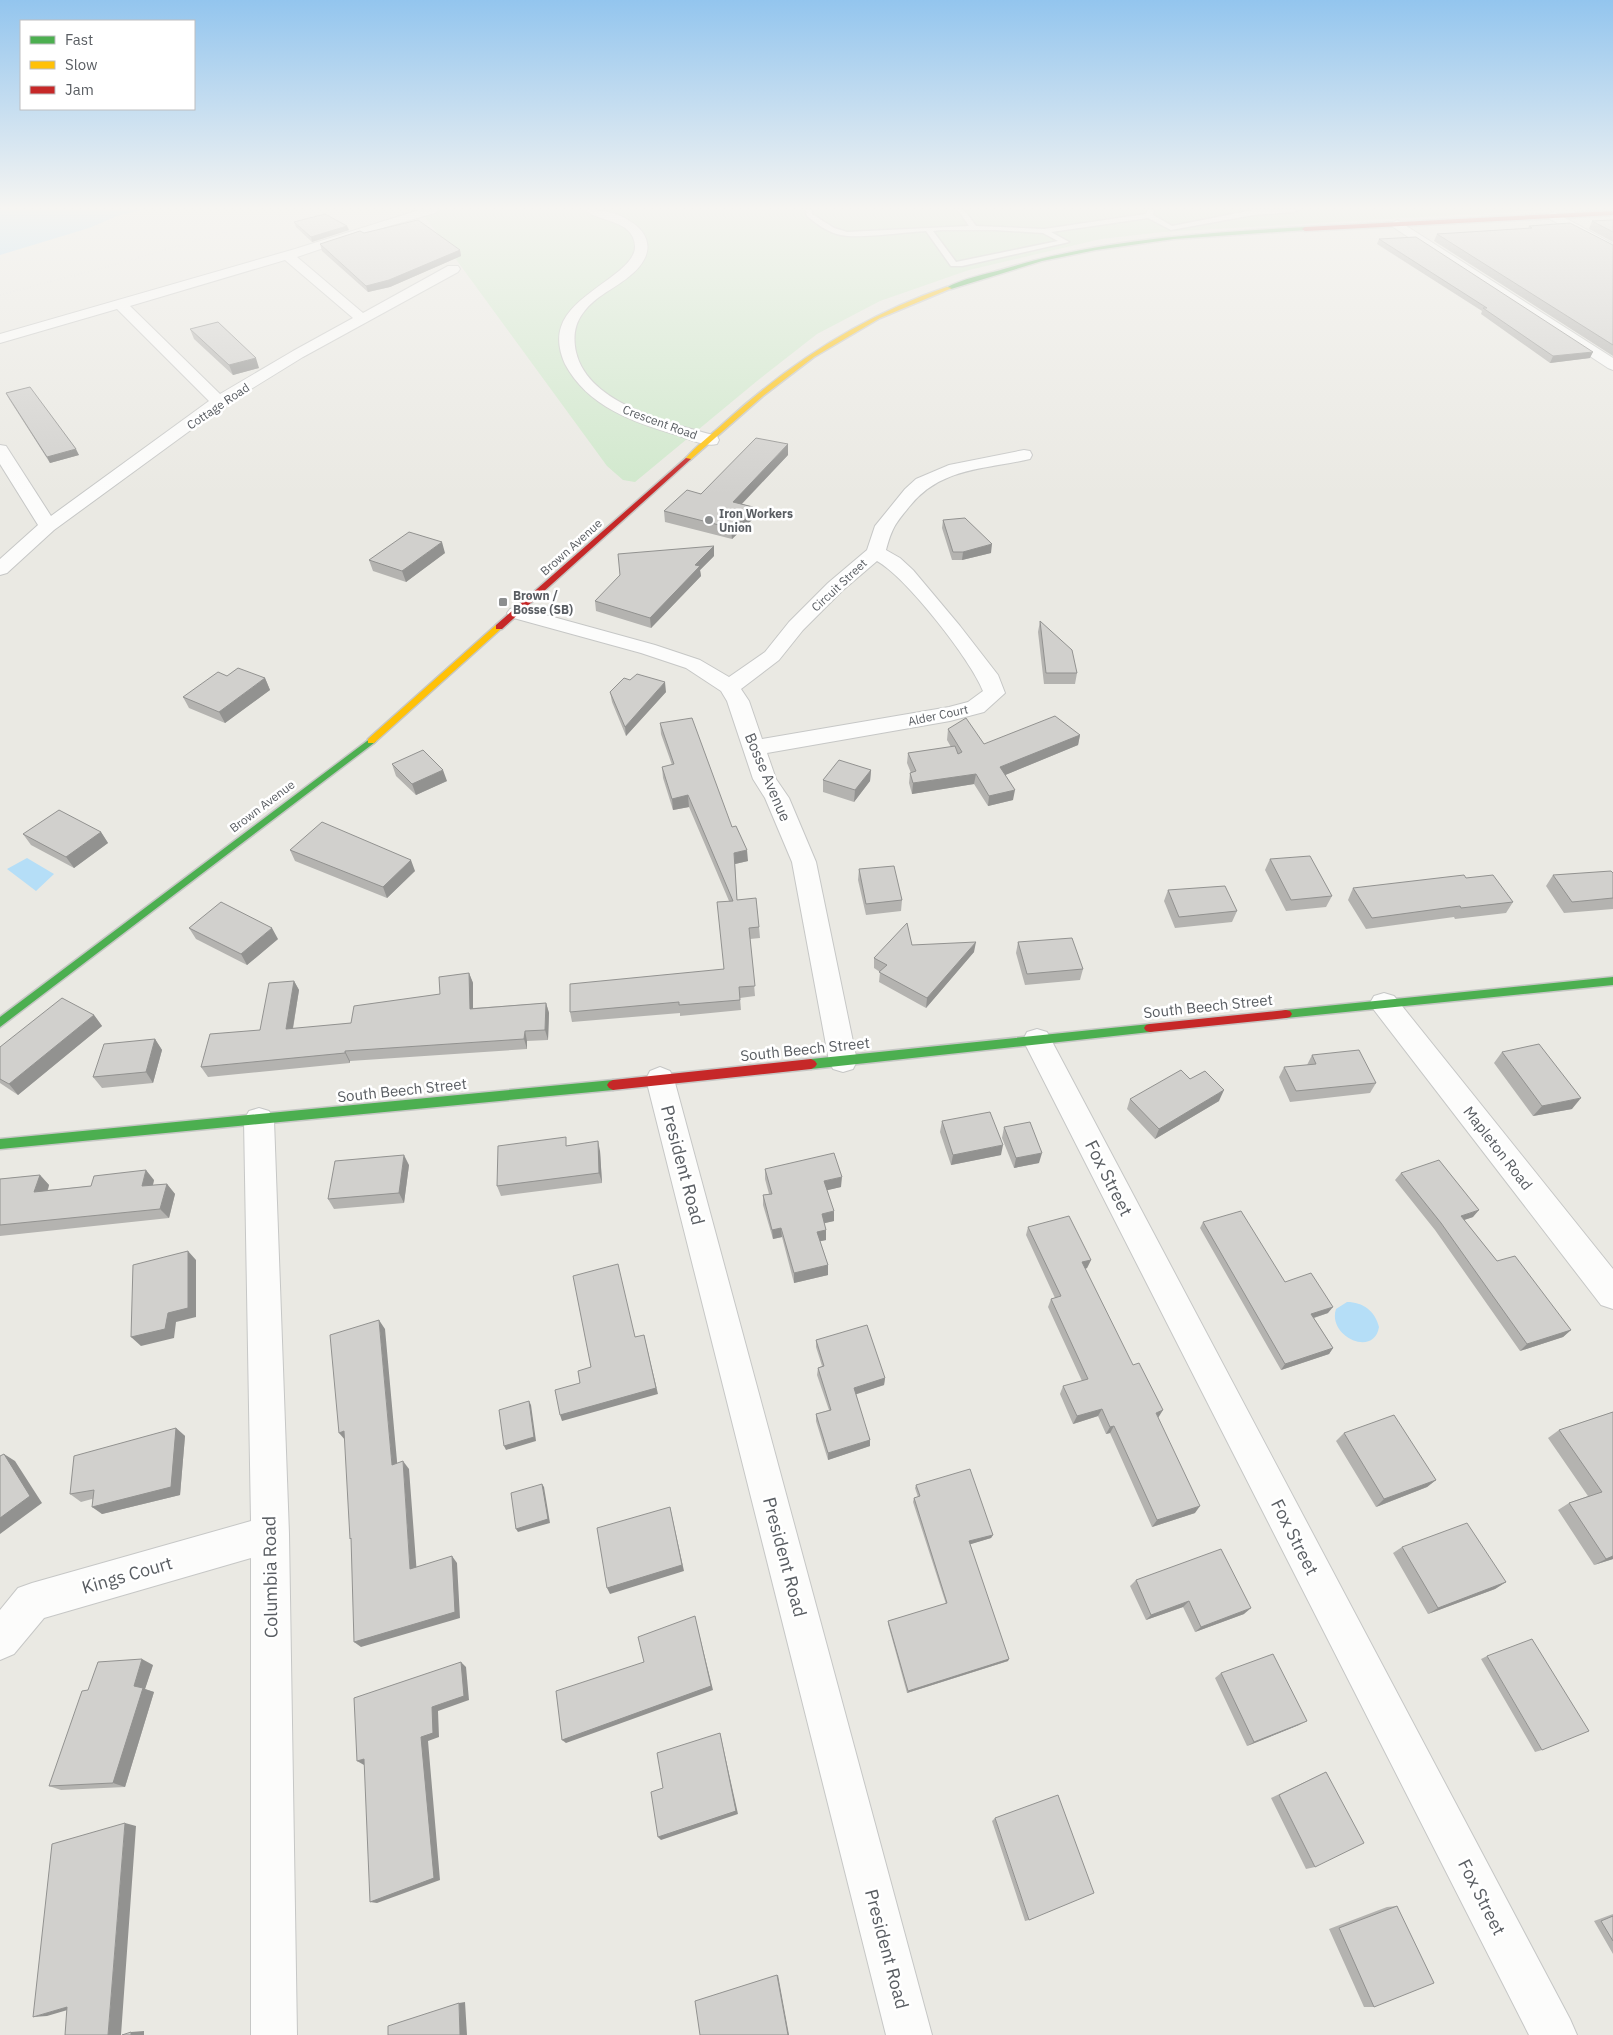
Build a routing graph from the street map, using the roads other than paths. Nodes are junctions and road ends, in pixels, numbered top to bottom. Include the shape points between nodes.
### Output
1 (120, 305) joint
2 (346, 305) edge
3 (388, 305) edge
4 (582, 305) edge
5 (903, 305) edge
6 (1521, 305) edge
7 (362, 319) junction
8 (0, 339) edge
9 (1613, 365) edge
10 (219, 402) junction
11 (711, 440) junction
12 (0, 450) edge
13 (1024, 454) dead end
14 (48, 526) junction
15 (876, 552) junction
16 (0, 568) edge
17 (517, 613) junction
18 (729, 687) junction
19 (753, 748) junction
20 (1613, 981) edge
21 (1384, 1003) junction
22 (0, 1023) edge
23 (1037, 1040) junction
24 (843, 1061) junction
25 (660, 1079) junction
26 (259, 1120) junction
27 (0, 1144) edge
28 (1613, 1294) edge
29 (270, 1534) junction
30 (0, 1640) edge
31 (274, 2035) edge
32 (909, 2035) edge
33 (1554, 2035) edge

1 - 8 street
1 - 10 street
2 - 7 street
3 - 7 street, Cottage Road
4 - 11 street, Crescent Road via 568,328 566,344 571,361 582,379 627,412
5 - 11 main road, Brown Avenue via 804,360
6 - 9 street
7 - 10 street, Cottage Road
10 - 14 street, Cottage Road
11 - 17 main road, Brown Avenue
12 - 14 street
13 - 15 street, Circuit Street via 955,469 922,483 884,526
14 - 16 street, Cottage Road
15 - 18 street, Circuit Street via 796,626 772,656
15 - 19 street, Alder Court via 906,574 987,676 994,693 976,707 950,714
17 - 18 street, Bosse Avenue via 693,664
17 - 22 main road, Brown Avenue via 362,749
18 - 19 street, Bosse Avenue via 738,701
19 - 24 street, Bosse Avenue via 804,862
20 - 21 main road, South Beech Street
21 - 23 main road, South Beech Street
21 - 28 street, Mapleton Road
23 - 24 main road, South Beech Street
23 - 33 street, Fox Street
24 - 25 main road, South Beech Street
25 - 26 main road, South Beech Street
25 - 32 street, President Road
26 - 27 main road, South Beech Street
26 - 29 street, Columbia Road
29 - 30 street, Kings Court via 32,1602
29 - 31 street, Columbia Road

